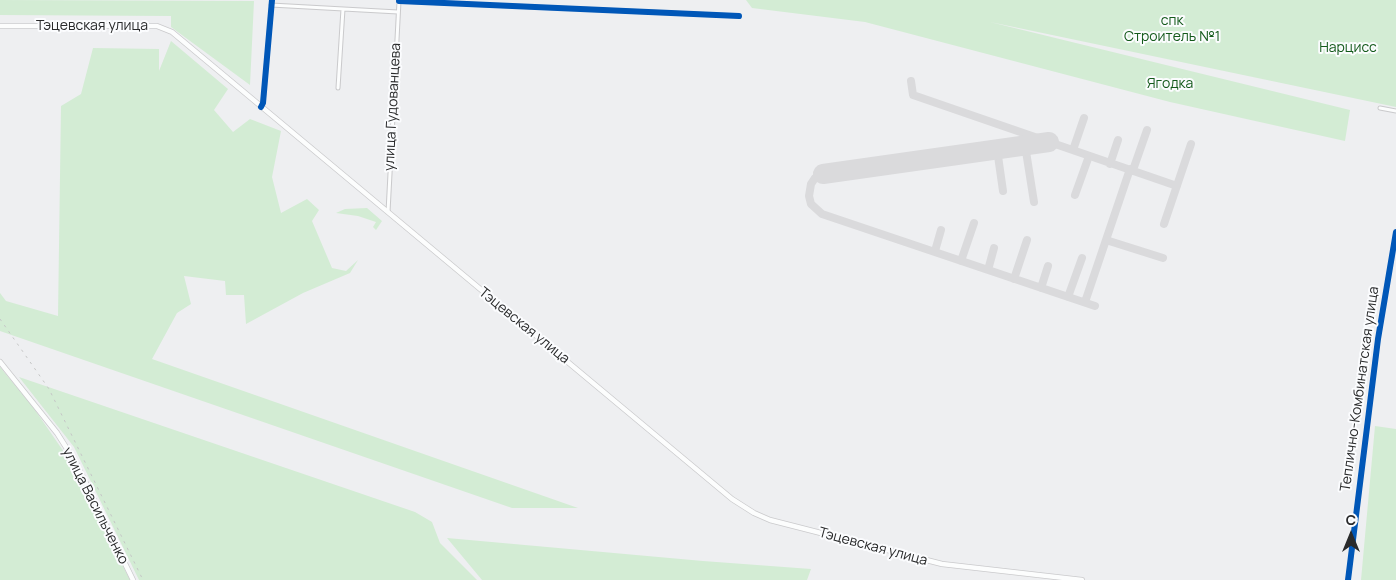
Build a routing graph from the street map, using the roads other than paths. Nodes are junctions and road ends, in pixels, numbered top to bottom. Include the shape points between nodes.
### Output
1 (272, 0) edge
2 (399, 1) edge
3 (272, 5) junction
4 (343, 9) junction
5 (398, 12) junction
6 (739, 16) dead end
7 (0, 26) edge
8 (338, 88) dead end
9 (261, 107) junction
10 (1380, 108) dead end
11 (1396, 111) edge
12 (388, 213) junction
13 (1396, 232) edge
14 (0, 362) edge
15 (133, 580) edge
16 (1082, 580) edge
17 (1348, 580) edge

1 - 3 street
2 - 5 street, улица Гудованцева
2 - 6 street
3 - 4 street
3 - 9 street via 264,104
4 - 5 street
4 - 8 street
5 - 12 street, улица Гудованцева
7 - 9 main road, Тэцевская улица via 157,26 172,32
9 - 12 main road, Тэцевская улица
10 - 11 street
12 - 16 main road, Тэцевская улица via 754,513 770,520 934,562
13 - 17 street, Теплично-Комбинатская улица via 1377,349
14 - 15 main road, улица Васильченко via 57,433 76,463

